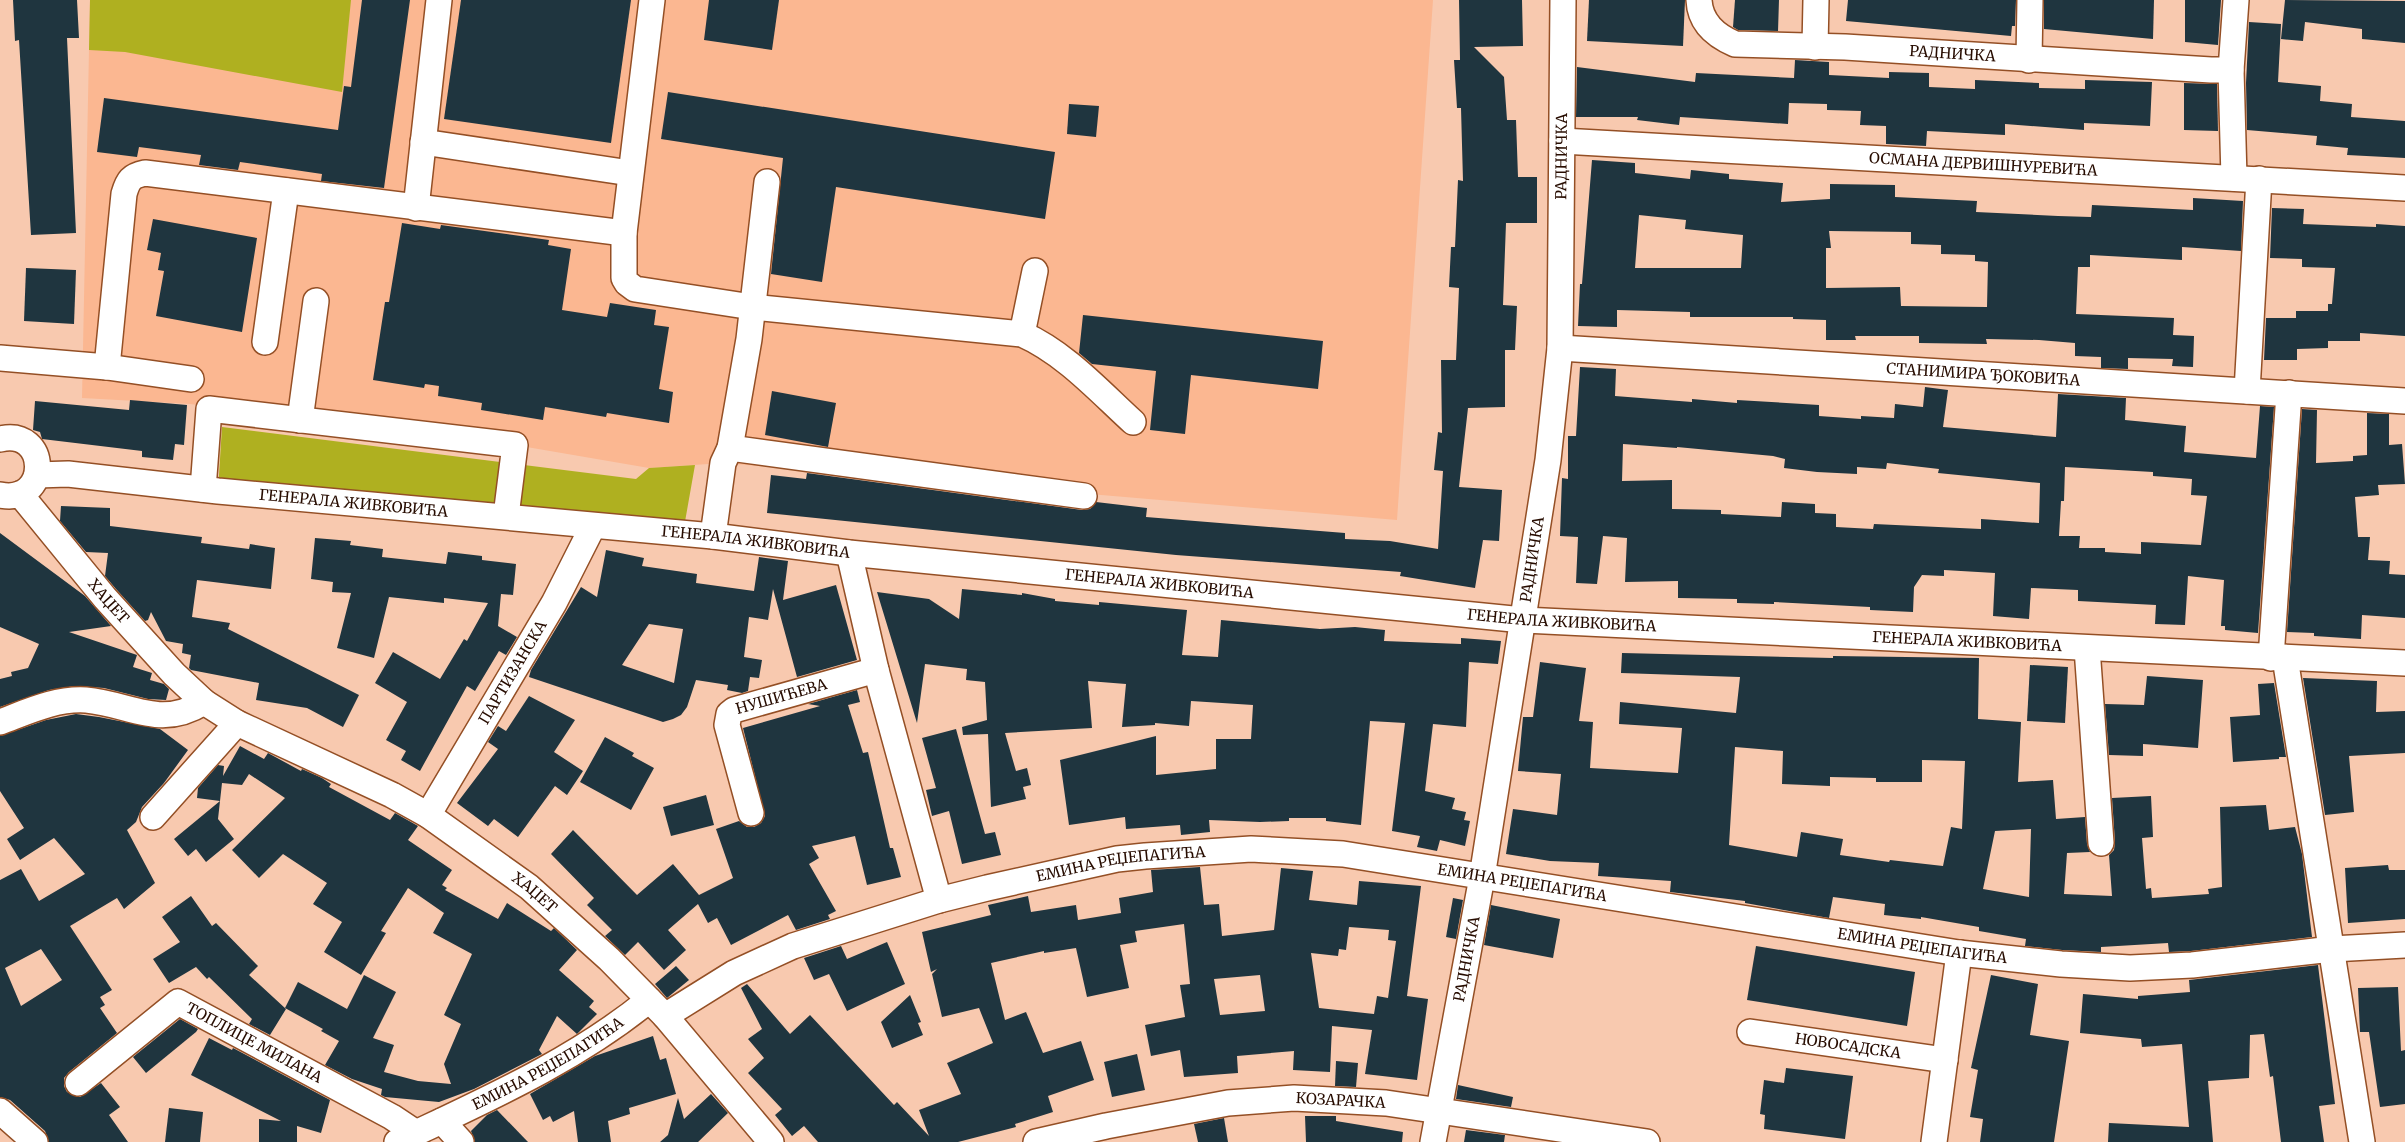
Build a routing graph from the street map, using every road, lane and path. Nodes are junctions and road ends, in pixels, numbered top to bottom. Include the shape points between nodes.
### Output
1 (439, 0) edge
2 (652, 0) edge
3 (1563, 0) edge
4 (1699, 0) edge
5 (1816, 0) edge
6 (2030, 0) edge
7 (2236, 0) edge
8 (1815, 47) junction
9 (2029, 60) junction
10 (2228, 70) junction
11 (1562, 141) junction
12 (423, 142) junction
13 (630, 173) junction
14 (2234, 178) junction
15 (2258, 180) junction
16 (767, 182) dead end
17 (2405, 188) edge
18 (286, 191) junction
19 (416, 208) junction
20 (624, 233) junction
21 (1035, 271) dead end
22 (316, 301) dead end
23 (752, 307) junction
24 (1022, 334) junction
25 (265, 342) dead end
26 (1560, 348) junction
27 (0, 358) edge
28 (107, 367) junction
29 (190, 379) dead end
30 (2247, 391) junction
31 (2290, 393) junction
32 (2405, 401) edge
33 (300, 420) junction
34 (1134, 422) dead end
35 (0, 439) edge
36 (730, 448) junction
37 (37, 475) junction
38 (203, 488) junction
39 (10, 494) edge
40 (1084, 496) dead end
41 (506, 516) junction
42 (593, 526) junction
43 (713, 536) junction
44 (850, 553) junction
45 (1523, 620) junction
46 (2087, 648) junction
47 (2278, 658) junction
48 (2405, 663) edge
49 (876, 670) junction
50 (204, 702) junction
51 (0, 722) edge
52 (236, 722) junction
53 (751, 813) dead end
54 (428, 816) junction
55 (153, 817) dead end
56 (2100, 843) dead end
57 (1482, 877) junction
58 (939, 900) junction
59 (2405, 945) edge
60 (2332, 949) junction
61 (1959, 953) junction
62 (657, 1008) junction
63 (1750, 1032) dead end
64 (1945, 1060) junction
65 (78, 1083) dead end
66 (1437, 1110) junction
67 (0, 1111) edge
68 (442, 1121) junction
69 (407, 1137) edge
70 (35, 1142) edge
71 (461, 1142) edge
72 (771, 1142) edge
73 (1036, 1142) edge
74 (1433, 1142) edge
75 (1647, 1142) edge
76 (1934, 1142) edge
77 (2362, 1142) edge

1 - 12 street
2 - 13 street
3 - 11 street, РАДНИЧКА
4 - 8 street, РАДНИЧКА via 1706,24 1724,39 1747,45
5 - 8 street
6 - 9 street
7 - 10 street
8 - 9 street, РАДНИЧКА
9 - 10 street, РАДНИЧКА
10 - 14 street
11 - 14 street, ОСМАНА ДЕРВИШНУРЕВИЋА
11 - 26 street, РАДНИЧКА
12 - 13 street
12 - 19 street
13 - 20 street
14 - 15 street, ОСМАНА ДЕРВИШНУРЕВИЋА
15 - 17 street, ОСМАНА ДЕРВИШНУРЕВИЋА
15 - 30 street
16 - 23 street
18 - 19 street
18 - 25 street
18 - 28 street via 145,173 132,176 124,194
19 - 20 street
20 - 23 street via 624,278 635,289
21 - 24 street
22 - 33 street
23 - 24 street
23 - 36 street
24 - 34 street via 1060,356
26 - 30 street, СТАНИМИРА ЂОКОВИЋА
26 - 45 street, РАДНИЧКА via 1548,460
27 - 28 street
28 - 29 street
30 - 31 street, СТАНИМИРА ЂОКОВИЋА
31 - 32 street, СТАНИМИРА ЂОКОВИЋА
31 - 47 street
33 - 38 street via 209,408
33 - 41 street via 515,445
35 - 37 street via 10,437 28,445 36,455
36 - 40 street
36 - 43 street via 723,463
37 - 38 street, ГЕНЕРАЛА ЖИВКОВИЋА via 68,474
37 - 39 street via 30,486
38 - 41 street, ГЕНЕРАЛА ЖИВКОВИЋА
39 - 50 street, ХАЏЕТ via 174,674
41 - 42 street, ГЕНЕРАЛА ЖИВКОВИЋА
42 - 43 street, ГЕНЕРАЛА ЖИВКОВИЋА
42 - 54 street, ПАРТИЗАНСКА via 554,604
43 - 44 street, ГЕНЕРАЛА ЖИВКОВИЋА
44 - 45 street, ГЕНЕРАЛА ЖИВКОВИЋА
44 - 49 street
45 - 46 street, ГЕНЕРАЛА ЖИВКОВИЋА
45 - 57 street, РАДНИЧКА
46 - 47 street, ГЕНЕРАЛА ЖИВКОВИЋА
46 - 56 street
47 - 48 street, ГЕНЕРАЛА ЖИВКОВИЋА
47 - 60 street
49 - 53 street, НУШИЋЕВА via 729,714 727,725
49 - 58 street
50 - 51 street via 181,714 166,716 85,700 55,703
50 - 52 street, ХАЏЕТ
52 - 54 street, ХАЏЕТ via 392,795
52 - 55 street
54 - 62 street, ХАЏЕТ via 536,892
57 - 58 street, ЕМИНА РЕЏЕПАГИЋА via 1343,854 1215,850 1117,859
57 - 61 street, ЕМИНА РЕЏЕПАГИЋА
57 - 66 street, РАДНИЧКА
58 - 62 street, ЕМИНА РЕЏЕПАГИЋА via 793,946
59 - 60 street, ЕМИНА РЕЏЕПАГИЋА
60 - 61 street, ЕМИНА РЕЏЕПАГИЋА via 2192,965 2130,968
60 - 77 street
61 - 64 street
62 - 68 street, ЕМИНА РЕЏЕПАГИЋА via 486,1101
62 - 72 street, ХАЏЕТ
63 - 64 street, НОВОСАДСКА
64 - 76 street
65 - 69 street, ТОПЛИЦЕ МИЛАНА via 178,1002 384,1113
66 - 73 street, КОЗАРАЧКА via 1334,1098 1260,1099 1154,1116
66 - 74 street, РАДНИЧКА
66 - 75 street, КОЗАРАЧКА
67 - 70 street
68 - 69 street, ЕМИНА РЕЏЕПАГИЋА
68 - 71 street

